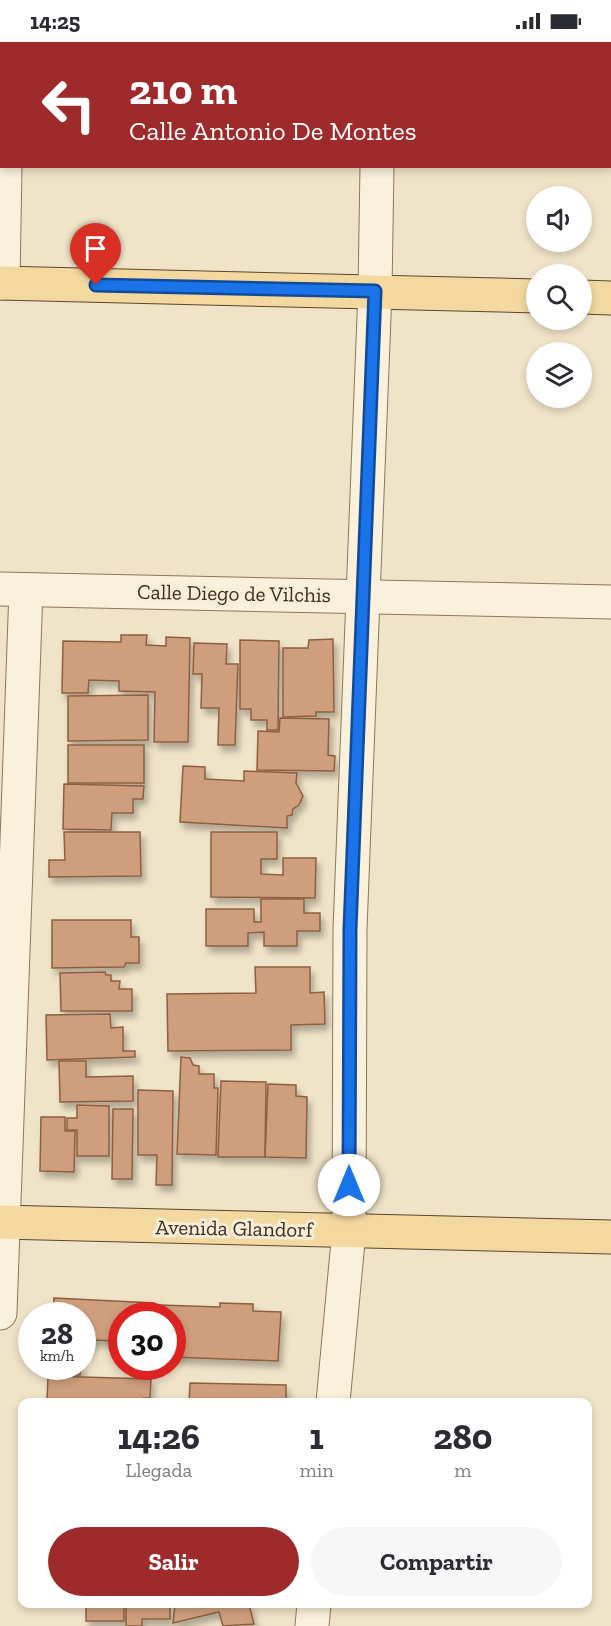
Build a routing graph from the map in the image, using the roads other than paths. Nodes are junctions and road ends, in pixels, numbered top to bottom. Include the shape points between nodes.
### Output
1 (5, 168) edge
2 (377, 168) edge
3 (1, 283) edge
4 (375, 291) junction
5 (526, 296) edge
6 (592, 297) edge
7 (611, 298) edge
8 (13, 589) edge
9 (362, 596) junction
10 (611, 602) edge
11 (2, 1222) edge
12 (349, 1231) junction
13 (611, 1238) edge
14 (0, 1313) edge
15 (333, 1398) edge
16 (314, 1608) edge
17 (312, 1626) edge

1 - 3 street
2 - 4 street
3 - 4 main road
4 - 5 main road
4 - 9 street
6 - 7 main road
8 - 9 street, Calle Diego de Vilchis
8 - 11 street
9 - 10 street, Calle Diego de Vilchis
9 - 12 street via 350,929
11 - 12 main road, Avenida Glandorf
11 - 14 street
12 - 13 main road, Avenida Glandorf
12 - 15 street
16 - 17 street

